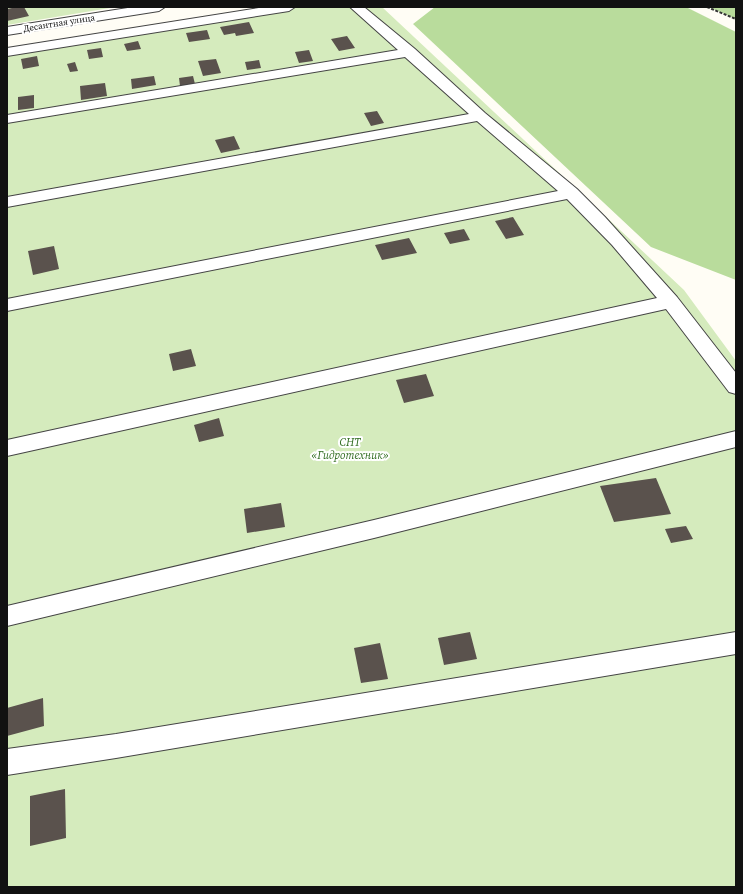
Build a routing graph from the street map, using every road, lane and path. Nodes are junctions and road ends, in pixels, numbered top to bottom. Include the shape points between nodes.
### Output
1 (159, 7) edge
2 (289, 7) edge
3 (356, 7) edge
4 (707, 7) edge
5 (736, 19) edge
6 (7, 31) edge
7 (7, 52) edge
8 (410, 52) junction
9 (481, 116) junction
10 (7, 119) edge
11 (571, 193) junction
12 (7, 202) edge
13 (671, 301) junction
14 (7, 305) edge
15 (736, 387) edge
16 (736, 439) edge
17 (7, 448) edge
18 (7, 616) edge
19 (736, 643) edge
20 (7, 762) edge

1 - 6 street, Десантная улица
2 - 7 street
3 - 8 street
4 - 5 path
8 - 9 street
8 - 10 street
9 - 11 street
9 - 12 street
11 - 13 street
11 - 14 street
13 - 15 street
13 - 17 street
16 - 18 street via 374,529
19 - 20 street

